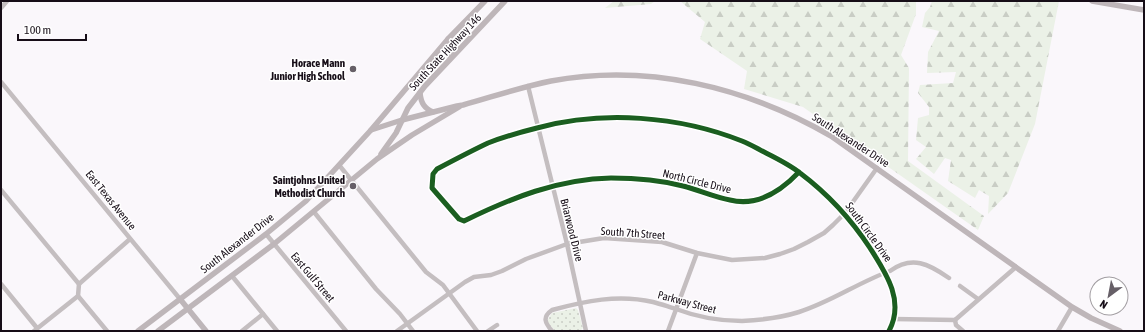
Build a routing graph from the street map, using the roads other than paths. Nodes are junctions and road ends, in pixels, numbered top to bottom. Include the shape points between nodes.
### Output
1 (7, 1) edge
2 (485, 1) edge
3 (505, 1) edge
4 (1092, 1) edge
5 (1, 8) edge
6 (1144, 10) edge
7 (448, 39) junction
8 (444, 66) junction
9 (2, 85) edge
10 (528, 86) junction
11 (420, 93) junction
12 (462, 105) junction
13 (433, 112) junction
14 (402, 120) junction
15 (538, 127) junction
16 (371, 130) junction
17 (377, 159) junction
18 (339, 165) junction
19 (876, 168) junction
20 (799, 172) junction
21 (351, 180) junction
22 (552, 186) junction
23 (1, 190) edge
24 (450, 209) joint
25 (314, 212) junction
26 (844, 213) junction
27 (266, 234) junction
28 (130, 239) junction
29 (274, 244) junction
30 (567, 244) junction
31 (697, 253) junction
32 (1016, 267) junction
33 (886, 273) junction
34 (232, 276) junction
35 (949, 278) dead end
36 (1, 284) edge
37 (80, 284) junction
38 (960, 286) dead end
39 (449, 294) junction
40 (78, 296) junction
41 (180, 299) junction
42 (978, 299) junction
43 (580, 303) junction
44 (1072, 307) junction
45 (188, 309) junction
46 (677, 310) junction
47 (263, 314) junction
48 (894, 319) junction
49 (954, 320) junction
50 (407, 324) junction
51 (497, 325) dead end
52 (36, 330) edge
53 (107, 331) edge
54 (138, 331) edge
55 (158, 331) edge
56 (206, 331) edge
57 (242, 331) edge
58 (277, 331) edge
59 (346, 331) edge
60 (397, 331) edge
61 (412, 331) edge
62 (477, 331) edge
63 (488, 331) edge
64 (552, 331) edge
65 (586, 331) edge
66 (668, 331) edge
67 (889, 331) edge
68 (963, 331) edge
69 (1058, 331) edge
70 (1120, 331) edge

1 - 5 street
2 - 7 main road, South State Highway 146
3 - 8 main road, South State Highway 146
4 - 6 main road
7 - 8 main road via 454,50
7 - 16 main road, South State Highway 146
8 - 11 main road, South State Highway 146
9 - 28 street, East Texas Avenue
10 - 12 main road, South Alexander Drive
10 - 15 street, Briarwood Drive
10 - 19 main road, South Alexander Drive via 581,77 624,76 671,79 711,86 750,98 812,125
11 - 13 main road via 423,105
11 - 14 main road, South State Highway 146
12 - 13 main road, South Alexander Drive
12 - 17 main road, South Alexander Drive via 412,134
13 - 14 main road, South Alexander Drive
14 - 16 main road, South Alexander Drive
14 - 17 main road, South State Highway 146
15 - 20 street, South Circle Drive via 613,118 669,121 703,128 743,141
15 - 22 street, Briarwood Drive
15 - 24 street, South Circle Drive via 490,143 437,169 433,174 432,188
16 - 18 main road, South Alexander Drive
17 - 21 main road, South Alexander Drive
18 - 21 street
18 - 27 main road, South Alexander Drive via 306,201
19 - 26 street, South 7th Street
19 - 32 main road, South Alexander Drive
20 - 22 street, North Circle Drive via 784,187 770,195 740,202 683,186 650,180 610,178
20 - 26 street, South Circle Drive via 819,187
21 - 25 main road, South Alexander Drive
21 - 39 street via 426,272
22 - 24 street, North Circle Drive via 499,204 464,221
22 - 30 street, Briarwood Drive
23 - 37 street
25 - 29 main road, South Alexander Drive
25 - 50 street
26 - 31 street, South 7th Street via 824,233 780,254 765,258 732,260
26 - 33 street, South Circle Drive via 864,238
27 - 29 street, East Gulf Street
27 - 41 main road, South Alexander Drive
28 - 37 street
28 - 41 street, East Texas Avenue
29 - 34 main road, South Alexander Drive
29 - 59 street, East Gulf Street
30 - 31 street, South 7th Street via 604,238 662,242
30 - 39 street, South 7th Street via 491,275 474,277
30 - 43 street, Briarwood Drive
31 - 46 street
32 - 42 street
32 - 44 main road, South Alexander Drive
33 - 35 street, Parkway Street via 897,266 918,263 930,266
33 - 46 street, Parkway Street via 800,312 770,319 741,321 710,318
33 - 48 street, South Circle Drive via 895,298
34 - 45 main road, South Alexander Drive
34 - 47 street
36 - 52 street
37 - 40 street
38 - 42 street
39 - 50 street, South 7th Street
39 - 62 street
40 - 52 street
40 - 53 street
41 - 45 main road, East Texas Avenue
41 - 54 main road, South Alexander Drive
42 - 49 street
43 - 46 street, Parkway Street via 622,298 652,302
43 - 64 street, Parkway Street via 548,313 545,321
43 - 65 street, Briarwood Drive
44 - 69 street
44 - 70 main road, South Alexander Drive
45 - 55 main road, South Alexander Drive
45 - 56 main road, East Texas Avenue
46 - 66 street
47 - 57 street
47 - 58 street
48 - 49 street
48 - 67 street, South Circle Drive
49 - 68 street
50 - 60 street, South 7th Street
50 - 61 street
51 - 63 street

